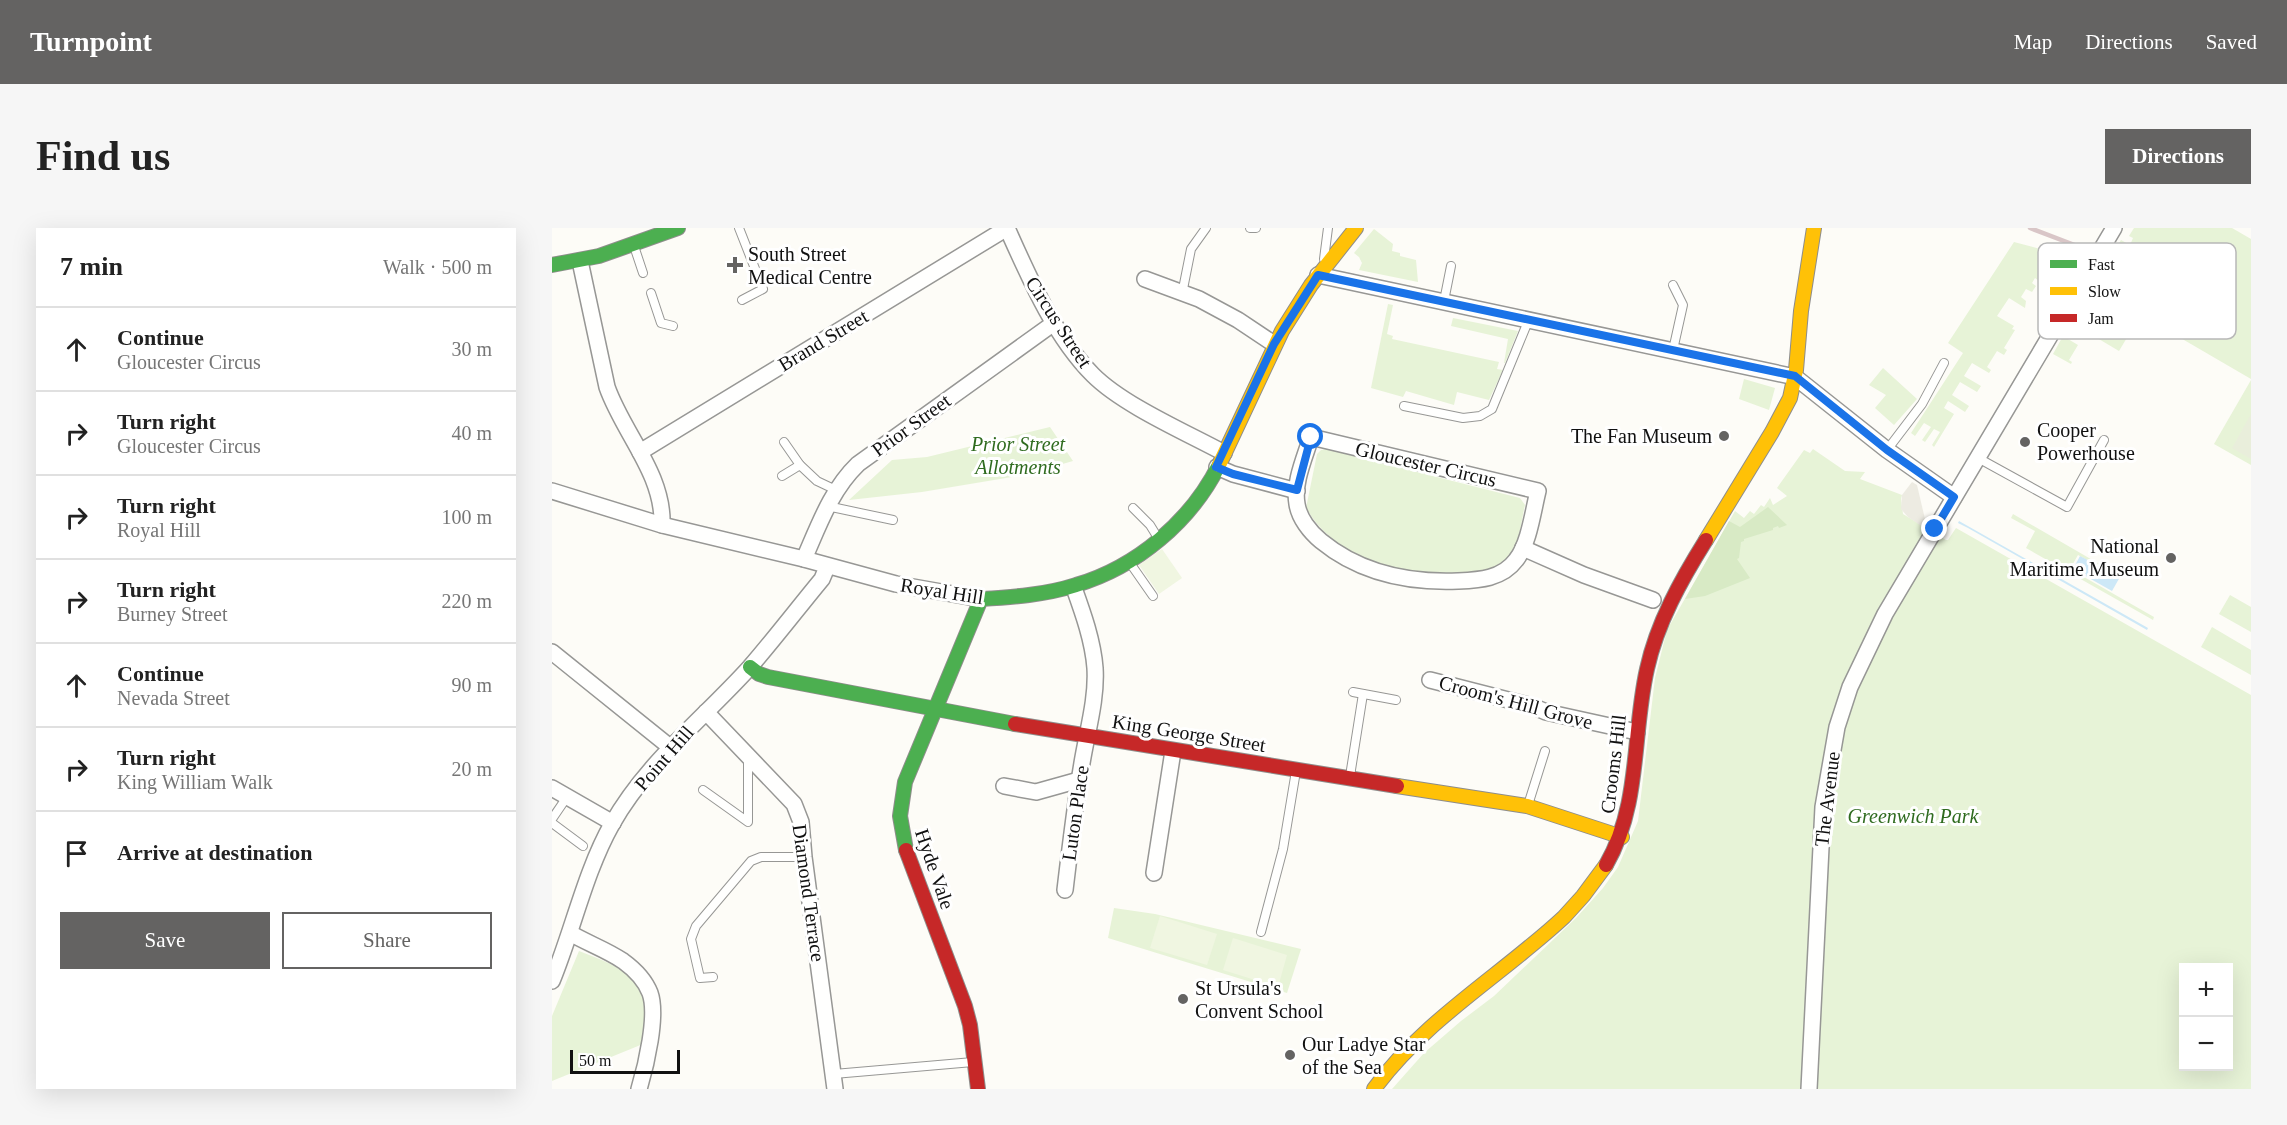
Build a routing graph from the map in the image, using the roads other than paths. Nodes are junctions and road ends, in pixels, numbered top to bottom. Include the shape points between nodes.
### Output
1 (678, 228) edge
2 (739, 228) edge
3 (1006, 228) edge
4 (1206, 228) edge
5 (1250, 228) edge
6 (1256, 228) edge
7 (1328, 228) edge
8 (1356, 228) edge
9 (1814, 228) edge
10 (2114, 228) edge
11 (2105, 243) edge
12 (633, 244) junction
13 (554, 261) edge
14 (580, 261) junction
15 (1451, 266) dead end
16 (1321, 272) junction
17 (643, 273) dead end
18 (1145, 279) dead end
19 (1675, 289) dead end
20 (651, 292) dead end
21 (1182, 294) junction
22 (742, 300) dead end
23 (1444, 301) junction
24 (1529, 320) junction
25 (1054, 323) junction
26 (673, 326) dead end
27 (2048, 339) edge
28 (1274, 344) junction
29 (1673, 350) junction
30 (1944, 363) dead end
31 (1795, 376) junction
32 (1404, 406) dead end
33 (2104, 440) dead end
34 (784, 442) dead end
35 (1887, 450) junction
36 (639, 452) junction
37 (1224, 453) junction
38 (1978, 458) junction
39 (800, 465) junction
40 (1216, 467) junction
41 (782, 476) dead end
42 (836, 490) junction
43 (1297, 490) junction
44 (552, 491) edge
45 (1954, 497) junction
46 (827, 506) junction
47 (1133, 508) dead end
48 (893, 520) dead end
49 (662, 525) junction
50 (1159, 539) junction
51 (1523, 548) junction
52 (804, 559) junction
53 (1129, 561) junction
54 (827, 567) junction
55 (1074, 588) junction
56 (1153, 596) dead end
57 (981, 599) junction
58 (1653, 600) dead end
59 (552, 652) edge
60 (750, 667) junction
61 (1430, 680) dead end
62 (1353, 692) dead end
63 (1363, 694) junction
64 (1396, 700) dead end
65 (935, 710) junction
66 (706, 712) junction
67 (1637, 732) junction
68 (1086, 735) junction
69 (670, 747) junction
70 (1173, 751) junction
71 (1545, 751) dead end
72 (748, 756) junction
73 (1296, 770) junction
74 (1350, 778) junction
75 (1079, 780) junction
76 (1004, 786) dead end
77 (552, 788) edge
78 (703, 790) dead end
79 (567, 797) junction
80 (1527, 806) junction
81 (552, 821) edge
82 (613, 823) junction
83 (1622, 837) junction
84 (583, 846) dead end
85 (804, 857) junction
86 (1154, 873) dead end
87 (1065, 890) dead end
88 (1261, 932) dead end
89 (570, 933) junction
90 (713, 977) dead end
91 (552, 981) edge
92 (975, 1061) junction
93 (835, 1081) edge
94 (639, 1089) edge
95 (978, 1089) edge
96 (1374, 1089) edge
97 (1809, 1089) edge

1 - 12 street
2 - 22 lane via 763,289
3 - 25 street, Circus Street
3 - 36 street, Brand Street
4 - 21 lane via 1191,249
5 - 6 lane
7 - 16 lane
8 - 16 street, Royal Hill
9 - 31 street, Crooms Hill
10 - 11 street, The Avenue
12 - 14 street
12 - 17 lane
13 - 14 street
14 - 36 street via 607,387
15 - 23 lane
16 - 23 street
16 - 28 street, Royal Hill
18 - 21 street
19 - 29 lane via 1683,305
20 - 26 lane via 661,323
21 - 28 street via 1238,320
23 - 24 street
24 - 29 street
24 - 32 lane via 1492,409 1480,416 1463,418
25 - 37 street, Circus Street via 1092,374 1106,386
25 - 42 street, Prior Street via 858,464
27 - 38 street, The Avenue
28 - 37 street, Royal Hill
29 - 31 street
30 - 35 lane via 1922,404
31 - 35 street
31 - 67 street, Crooms Hill via 1782,415 1669,606 1645,674
33 - 38 lane via 2067,507
34 - 39 lane
35 - 45 street
36 - 49 street via 660,496
37 - 40 street, Royal Hill
38 - 45 street, The Avenue
39 - 41 lane
39 - 42 lane via 817,481
40 - 43 street
40 - 50 street, Royal Hill via 1194,505
42 - 46 street, Prior Street
43 - 51 street, Gloucester Circus via 1297,505 1305,524 1317,538 1362,567 1391,576 1444,582 1484,579 1506,570
43 - 51 street, Gloucester Circus via 1311,437 1538,491
44 - 49 street, Royal Hill
45 - 97 street, The Avenue via 1864,655 1837,728 1823,807
46 - 48 lane
46 - 52 street, Prior Street
47 - 50 lane
49 - 52 street, Royal Hill
50 - 53 street, Royal Hill
51 - 58 street
52 - 54 street, Royal Hill
53 - 55 street, Royal Hill
53 - 56 lane
54 - 57 street, Royal Hill
54 - 60 street, Point Hill via 822,579
55 - 57 street, Royal Hill via 1026,597
55 - 68 street, Luton Place via 1095,666
57 - 65 street, Hyde Vale
59 - 69 street
60 - 65 street, King George Street via 768,677
60 - 66 street, Point Hill
61 - 67 street, Croom's Hill Grove via 1545,712
62 - 63 lane
63 - 64 lane
63 - 74 lane
65 - 68 street, King George Street
65 - 92 street, Hyde Vale via 905,782 899,806 900,825 905,849 965,1006
66 - 69 street, Point Hill
66 - 72 street, Diamond Terrace
67 - 83 street, Crooms Hill
68 - 70 street, King George Street
68 - 75 street, Luton Place
69 - 82 street, Point Hill
70 - 73 street, King George Street
70 - 86 street
71 - 80 lane
72 - 78 lane via 748,822
72 - 85 street, Diamond Terrace via 794,804 801,822
73 - 74 street, King George Street
73 - 88 lane via 1283,849
74 - 80 street, King George Street
75 - 76 street via 1036,792
75 - 87 street, Luton Place
77 - 79 street
79 - 81 lane
79 - 82 street
80 - 83 street, King George Street
81 - 84 lane
82 - 89 street, Point Hill
83 - 96 street, Crooms Hill via 1601,873 1552,929 1416,1042
85 - 90 lane via 761,857 751,861 696,926 691,939 699,978
85 - 93 street, Diamond Terrace
89 - 91 street, Point Hill
89 - 94 street via 623,961 641,978 650,994 650,1039
92 - 93 lane, Diamond Terrace
92 - 95 street, Hyde Vale

